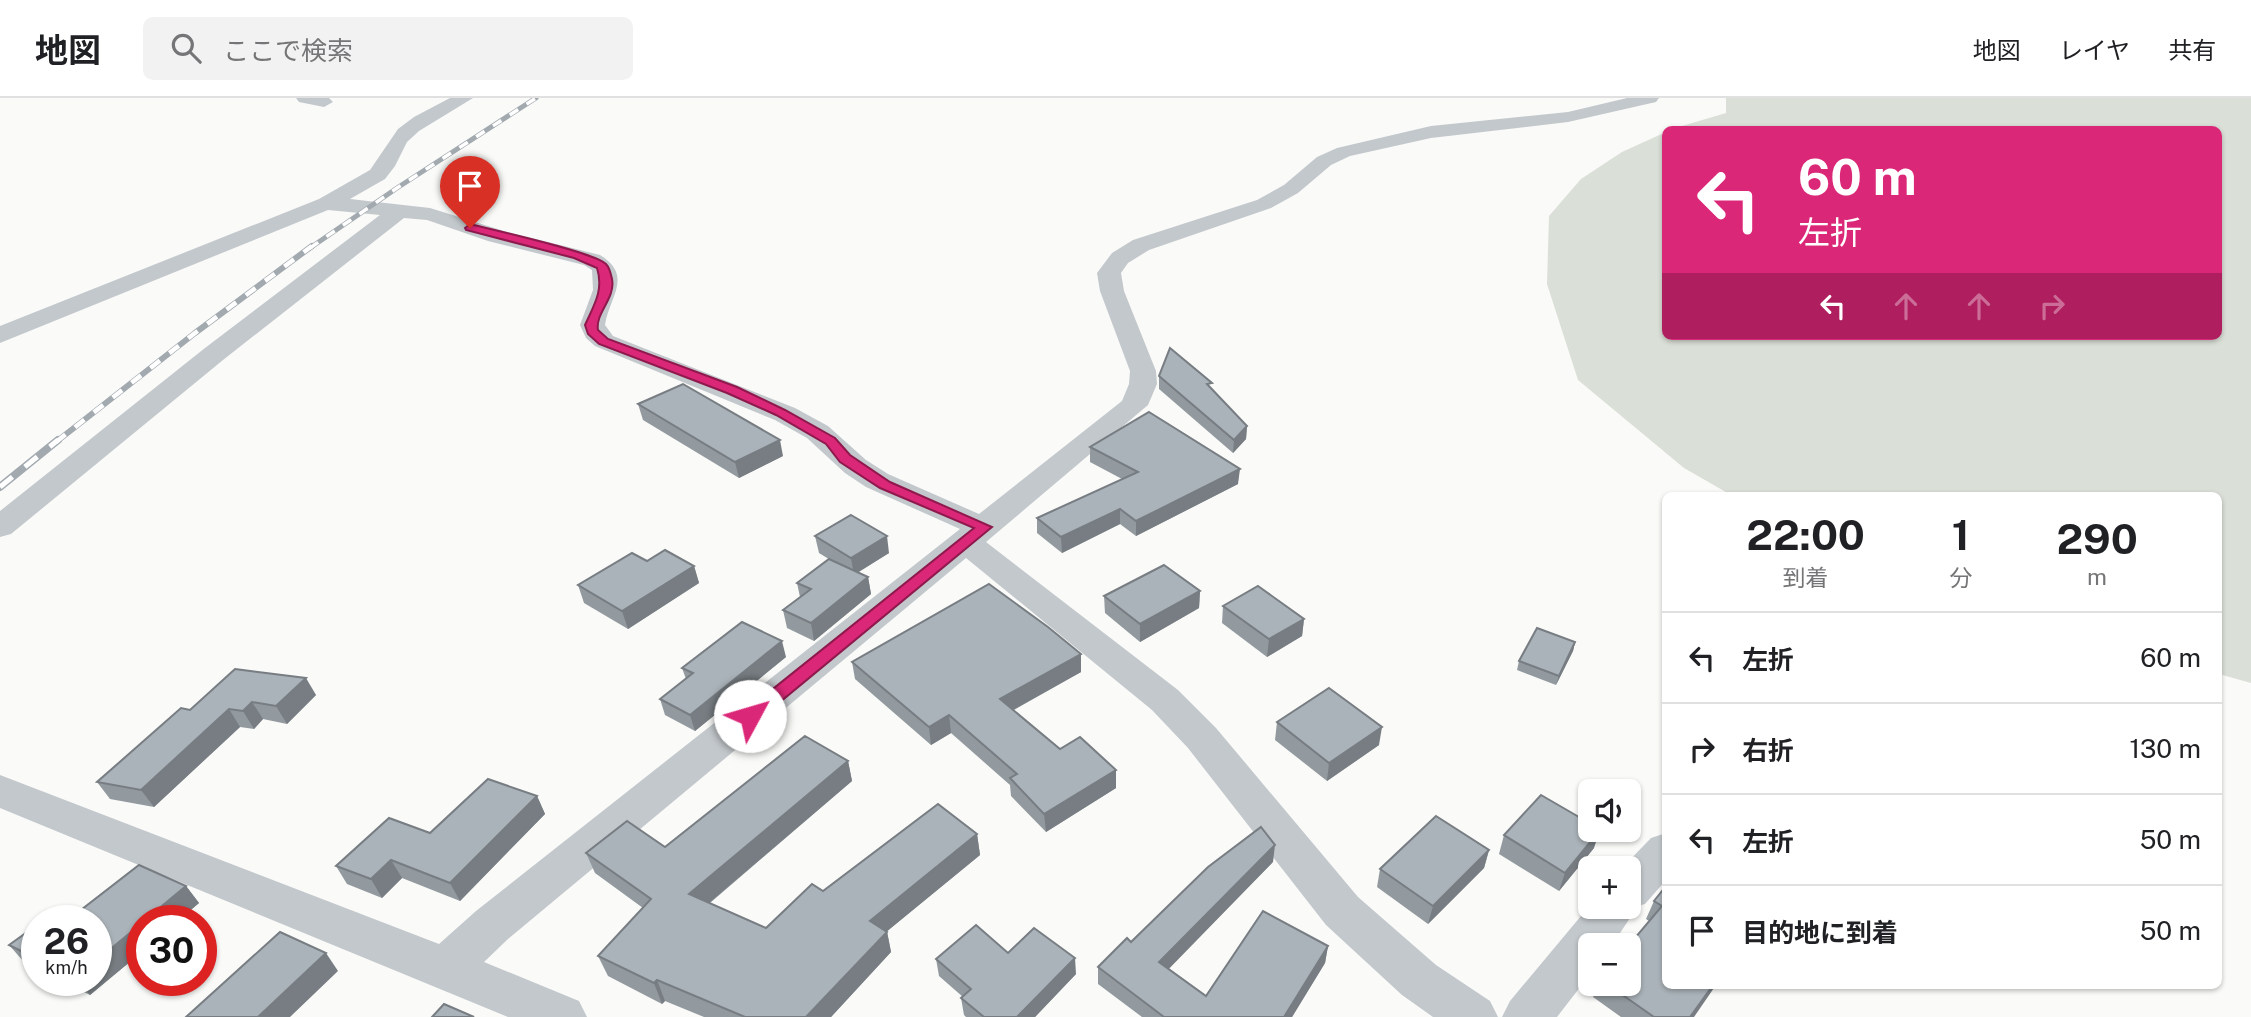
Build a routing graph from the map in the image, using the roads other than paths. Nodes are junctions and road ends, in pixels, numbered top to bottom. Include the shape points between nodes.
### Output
1 (304, 98) edge
2 (464, 98) edge
3 (1650, 98) edge
4 (324, 102) dead end
5 (326, 203) junction
6 (402, 209) junction
7 (0, 334) edge
8 (0, 527) edge
9 (975, 535) junction
10 (0, 791) edge
11 (1662, 854) edge
12 (1641, 878) edge
13 (1606, 919) edge
14 (446, 968) junction
15 (562, 1017) edge
16 (1473, 1017) edge
17 (1527, 1017) edge

1 - 4 street
2 - 5 street via 406,133 373,177
3 - 9 street via 1569,117 1431,132 1344,152 1264,204 1130,250 1110,273 1112,291 1143,371 1139,398
5 - 6 street
5 - 7 street
6 - 8 street
6 - 9 street via 592,260 603,267 607,282 591,325 604,341 781,412 831,441 845,458 885,485
9 - 14 street via 492,925
9 - 16 street via 987,557 1165,701 1216,755 1342,911 1419,980
10 - 14 street
11 - 12 street
13 - 17 street
14 - 15 street

